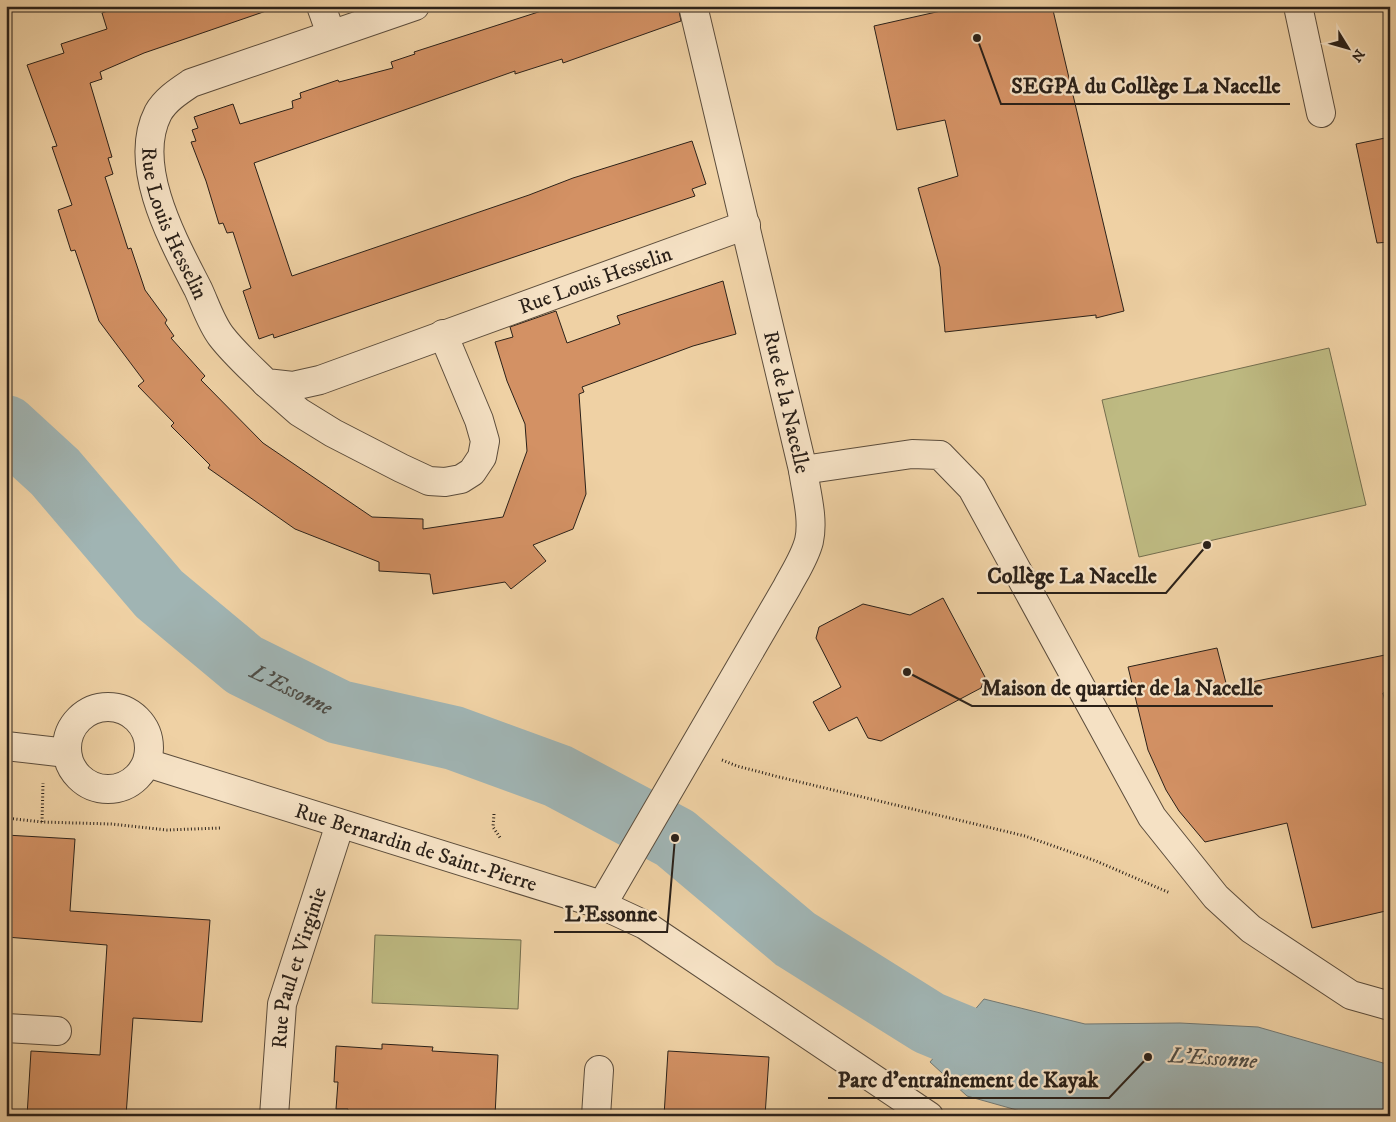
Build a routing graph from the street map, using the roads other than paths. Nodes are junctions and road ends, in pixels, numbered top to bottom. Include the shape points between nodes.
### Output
1 (322, 6) edge
2 (415, 6) edge
3 (694, 6) edge
4 (1298, 6) edge
5 (331, 34) junction
6 (1321, 113) dead end
7 (746, 225) junction
8 (443, 334) junction
9 (266, 383) junction
10 (803, 470) junction
11 (6, 746) edge
12 (67, 753) junction
13 (147, 763) junction
14 (340, 824) junction
15 (602, 905) junction
16 (1390, 1006) edge
17 (6, 1028) edge
18 (57, 1031) dead end
19 (599, 1070) dead end
20 (274, 1116) edge
21 (596, 1116) edge
22 (929, 1116) edge

1 - 5 street
2 - 5 street, Rue Louis Hesselin
3 - 7 street, Rue de la Nacelle
4 - 6 street
5 - 9 street, Rue Louis Hesselin via 191,83 158,112 151,136 156,198 179,252 221,336
7 - 8 street, Rue Louis Hesselin
7 - 10 street, Rue de la Nacelle
8 - 9 street, Rue Louis Hesselin via 320,380 293,386
8 - 9 street, Rue Louis Hesselin via 485,441 482,456 472,472 461,479 429,481 401,468 299,412
10 - 15 street, Rue de la Nacelle via 810,522 810,539 804,556
10 - 16 street via 912,454 940,456 972,488 1152,817 1216,897 1251,928 1351,996
11 - 12 street
12 - 13 street via 79,777 103,789 130,783
12 - 13 street via 73,727 82,717 106,707 120,709 141,724 149,749
13 - 14 street, Rue Bernardin de Saint-Pierre
14 - 15 street, Rue Bernardin de Saint-Pierre
14 - 20 street, Rue Paul et Virginie via 282,1004
15 - 22 street, Rue Bernardin de Saint-Pierre via 645,925
17 - 18 street
19 - 21 street

